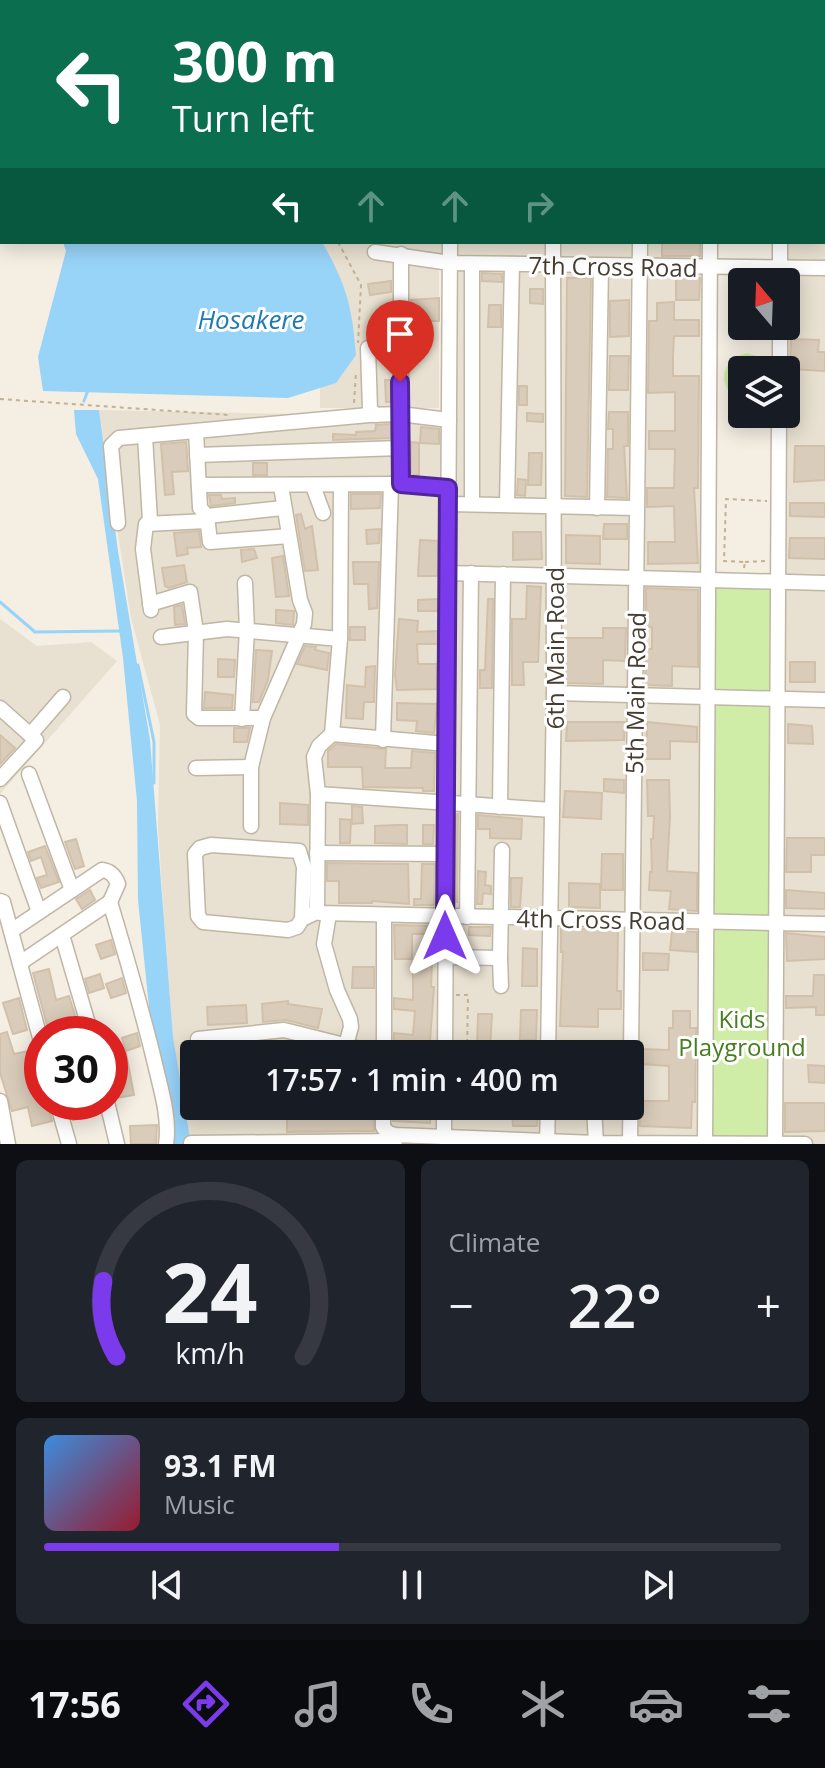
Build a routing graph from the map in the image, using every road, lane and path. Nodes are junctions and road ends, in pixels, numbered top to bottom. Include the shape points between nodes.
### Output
1 (339, 244) edge
2 (450, 244) edge
3 (553, 244) edge
4 (640, 244) edge
5 (710, 244) edge
6 (780, 244) edge
7 (410, 251) edge
8 (375, 252) dead end
9 (450, 263) junction
10 (472, 264) junction
11 (512, 264) junction
12 (553, 266) junction
13 (601, 266) junction
14 (639, 266) junction
15 (710, 267) junction
16 (780, 268) edge
17 (825, 268) edge
18 (728, 269) edge
19 (800, 272) edge
20 (363, 346) joint
21 (356, 375) dead end
22 (0, 399) edge
23 (354, 405) dead end
24 (400, 414) junction
25 (235, 415) dead end
26 (376, 415) junction
27 (449, 420) junction
28 (779, 428) edge
29 (196, 432) junction
30 (145, 436) junction
31 (400, 448) junction
32 (197, 455) junction
33 (396, 484) junction
34 (199, 485) junction
35 (281, 486) junction
36 (313, 486) junction
37 (341, 486) junction
38 (448, 488) junction
39 (767, 500) dead end
40 (448, 504) junction
41 (472, 504) junction
42 (507, 504) junction
43 (555, 506) junction
44 (283, 508) junction
45 (597, 508) junction
46 (636, 508) junction
47 (323, 513) dead end
48 (207, 519) junction
49 (150, 521) dead end
50 (118, 523) dead end
51 (289, 536) junction
52 (766, 546) dead end
53 (745, 562) junction
54 (448, 573) junction
55 (471, 573) junction
56 (503, 574) junction
57 (554, 576) junction
58 (635, 578) junction
59 (706, 580) junction
60 (743, 581) junction
61 (778, 582) junction
62 (245, 583) dead end
63 (825, 583) edge
64 (247, 630) junction
65 (196, 632) junction
66 (297, 635) junction
67 (161, 637) dead end
68 (340, 639) junction
69 (554, 693) junction
70 (635, 695) junction
71 (63, 697) dead end
72 (708, 697) junction
73 (779, 699) junction
74 (825, 700) edge
75 (0, 708) edge
76 (263, 718) junction
77 (242, 719) junction
78 (332, 734) junction
79 (30, 735) junction
80 (383, 740) junction
81 (447, 744) junction
82 (251, 767) junction
83 (196, 768) dead end
84 (29, 774) dead end
85 (0, 779) edge
86 (318, 794) junction
87 (0, 803) edge
88 (446, 803) junction
89 (467, 805) junction
90 (500, 807) junction
91 (552, 810) junction
92 (251, 826) dead end
93 (502, 850) dead end
94 (317, 853) junction
95 (446, 854) junction
96 (72, 890) junction
97 (0, 901) edge
98 (110, 902) junction
99 (39, 912) junction
100 (324, 912) junction
101 (384, 915) junction
102 (445, 916) junction
103 (467, 917) junction
104 (500, 917) junction
105 (550, 918) junction
106 (302, 919) junction
107 (631, 920) junction
108 (708, 921) junction
109 (776, 923) junction
110 (825, 924) edge
111 (11, 931) junction
112 (62, 935) junction
113 (445, 957) junction
114 (500, 958) junction
115 (20, 963) junction
116 (501, 986) dead end
117 (34, 1016) edge
118 (86, 1016) edge
119 (198, 1039) dead end
120 (325, 1040) edge
121 (347, 1040) edge
122 (382, 1040) edge
123 (445, 1040) edge
124 (548, 1040) edge
125 (0, 1101) edge
126 (62, 1120) edge
127 (111, 1120) edge
128 (383, 1120) edge
129 (444, 1120) edge
130 (548, 1120) edge
131 (595, 1120) edge
132 (444, 1138) junction
133 (395, 1140) edge
134 (473, 1141) edge
135 (547, 1142) edge
136 (191, 1143) edge
137 (596, 1143) edge
138 (630, 1143) edge
139 (8, 1144) edge
140 (69, 1144) edge
141 (117, 1144) edge
142 (166, 1144) edge
143 (705, 1144) edge
144 (775, 1144) edge
145 (805, 1144) edge

1 - 20 path via 361,285
2 - 9 street
3 - 12 street, 6th Main Road
4 - 14 street, 5th Main Road
5 - 15 street
6 - 16 street
7 - 8 street, 7th Cross Road
7 - 9 street, 7th Cross Road
7 - 24 street
9 - 10 street, 7th Cross Road
9 - 27 street
10 - 11 street, 7th Cross Road
10 - 41 street
11 - 12 street, 7th Cross Road
11 - 42 street
12 - 13 street, 7th Cross Road
12 - 43 street, 6th Main Road
13 - 14 street, 7th Cross Road
13 - 45 street
14 - 15 street, 7th Cross Road
14 - 46 street, 5th Main Road
15 - 18 street, 7th Cross Road
15 - 59 street
17 - 19 street, 7th Cross Road
20 - 26 street via 370,410
21 - 23 path
22 - 25 path
24 - 26 street
24 - 27 street
24 - 31 street
26 - 29 street
27 - 38 street
28 - 61 street
29 - 30 street
29 - 32 street
30 - 49 street
30 - 50 street via 119,438 111,446
31 - 32 street
31 - 33 street
32 - 34 street
33 - 37 street
33 - 38 street
33 - 80 street
34 - 35 street
34 - 48 street via 200,508
35 - 36 street
35 - 44 street
36 - 37 street
36 - 47 street
37 - 68 street
38 - 40 street
39 - 53 path via 726,499 724,561
40 - 41 street
40 - 54 street
41 - 42 street
42 - 43 street
43 - 45 street
43 - 57 street, 6th Main Road
44 - 48 street
44 - 51 street
45 - 46 street
46 - 58 street, 5th Main Road
48 - 51 street via 210,542
48 - 65 street via 146,524 143,549 151,607 190,592
51 - 66 street via 305,613
52 - 53 path via 765,561
53 - 60 path
54 - 55 street
54 - 81 street
55 - 56 street
55 - 89 street
56 - 57 street
56 - 90 street
57 - 58 street
57 - 69 street, 6th Main Road
58 - 59 street
58 - 70 street, 5th Main Road
59 - 60 street
59 - 72 street
60 - 61 street
61 - 63 street
61 - 73 street
62 - 64 street
64 - 65 street
64 - 66 street
64 - 77 street
65 - 67 street
65 - 77 street via 194,714
66 - 68 street
66 - 76 street
68 - 78 street
69 - 70 street
69 - 91 street, 6th Main Road
70 - 72 street
70 - 107 street, 5th Main Road
71 - 79 street
72 - 73 street
72 - 108 street
73 - 74 street
73 - 109 street
75 - 79 street
76 - 77 street
76 - 82 street
78 - 80 street
78 - 86 street via 314,757
79 - 85 street via 36,740
80 - 81 street
81 - 88 street
82 - 83 street
82 - 92 street
84 - 96 street
86 - 88 street
86 - 94 street
87 - 99 street
88 - 89 street
88 - 95 street
89 - 90 street
89 - 103 street
90 - 91 street
91 - 105 street, 6th Main Road
93 - 104 street
94 - 95 street
94 - 100 street
95 - 102 street
96 - 98 street via 108,871 118,884
96 - 99 street
97 - 111 street
98 - 112 street
98 - 142 street via 162,1095
99 - 111 street
100 - 101 street, 4th Cross Road
100 - 106 street
100 - 121 street via 324,944 350,1019
101 - 102 street, 4th Cross Road
101 - 122 street
102 - 103 street, 4th Cross Road
102 - 113 street
103 - 104 street, 4th Cross Road
104 - 105 street, 4th Cross Road
104 - 114 street
105 - 107 street, 4th Cross Road
105 - 124 street, 6th Main Road
106 - 106 street via 304,867 299,851 211,845 195,854 198,916 203,922 288,930
107 - 108 street, 4th Cross Road
107 - 138 street, 5th Main Road
108 - 109 street, 4th Cross Road
108 - 143 street
109 - 110 street, 4th Cross Road
109 - 144 street
111 - 115 street
112 - 115 street
112 - 118 street
113 - 114 street
113 - 123 street
114 - 116 street
115 - 117 street
119 - 120 street via 284,1030
125 - 139 street
126 - 140 street
127 - 141 street
128 - 133 street
129 - 132 street
130 - 135 street
131 - 137 street
132 - 133 street
132 - 134 street
133 - 136 street
134 - 135 street
135 - 137 street
137 - 138 street
138 - 143 street
143 - 144 street
144 - 145 street

